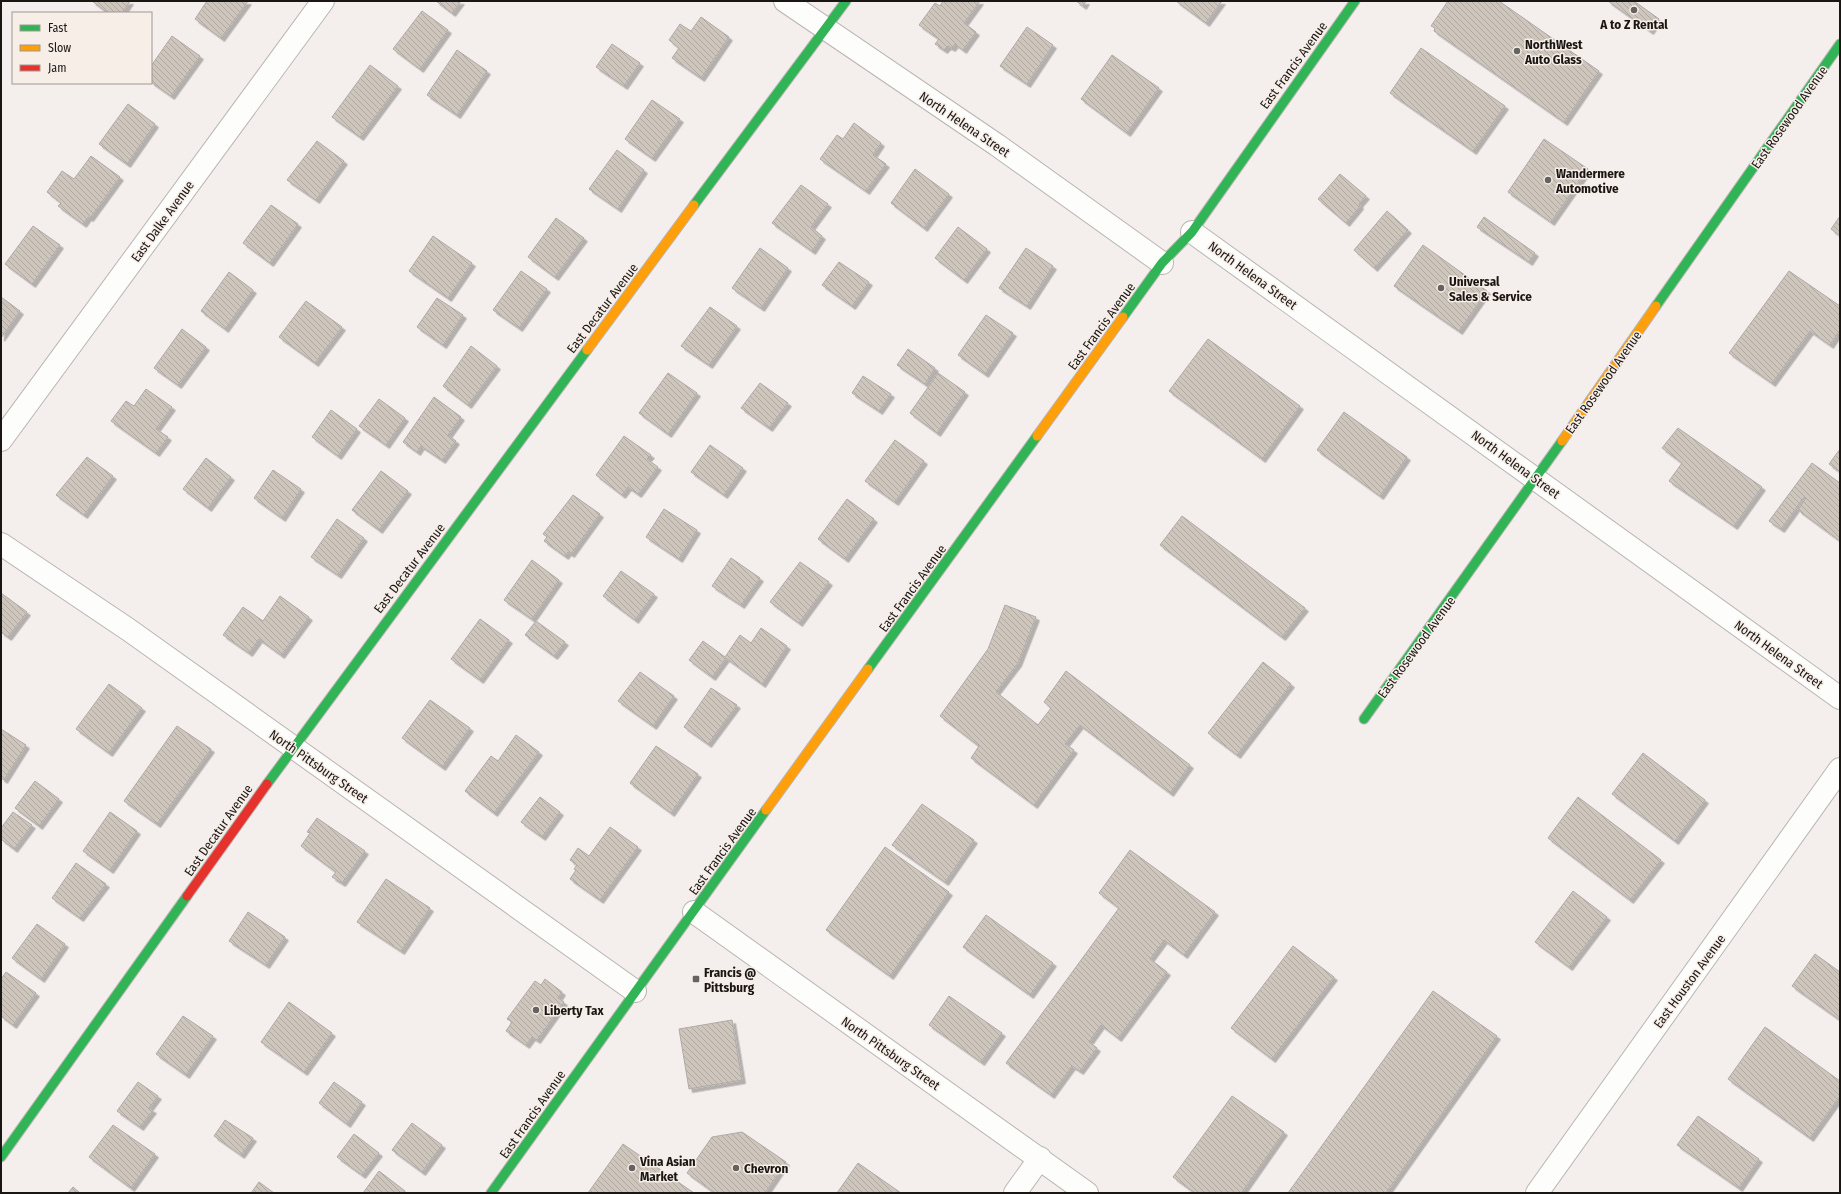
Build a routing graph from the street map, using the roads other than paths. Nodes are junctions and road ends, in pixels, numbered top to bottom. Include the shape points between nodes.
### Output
1 (323, 1) edge
2 (785, 1) edge
3 (846, 1) edge
4 (1355, 1) edge
5 (825, 29) junction
6 (1840, 44) edge
7 (1192, 232) junction
8 (1162, 263) junction
9 (1, 440) edge
10 (1536, 478) junction
11 (1, 544) edge
12 (1840, 698) edge
13 (1364, 719) dead end
14 (293, 747) junction
15 (1840, 769) edge
16 (694, 912) junction
17 (635, 991) junction
18 (1, 1157) edge
19 (1040, 1158) junction
20 (491, 1193) edge
21 (1015, 1193) edge
22 (1087, 1193) edge
23 (1537, 1193) edge

1 - 9 street, East Dalke Avenue
2 - 5 street, North Helena Street
3 - 5 street, East Decatur Avenue
4 - 7 street, East Francis Avenue
5 - 8 street, North Helena Street via 997,145
5 - 14 street, East Decatur Avenue
6 - 10 street, East Rosewood Avenue
7 - 8 street, East Francis Avenue
7 - 10 street, North Helena Street
8 - 16 street, East Francis Avenue
10 - 12 street, North Helena Street
10 - 13 street, East Rosewood Avenue
11 - 14 street, North Pittsburg Street via 129,630
14 - 17 street, North Pittsburg Street
14 - 18 street, East Decatur Avenue
15 - 23 street, East Houston Avenue
16 - 17 street, East Francis Avenue
16 - 19 street, North Pittsburg Street
17 - 20 street, East Francis Avenue
19 - 21 street
19 - 22 street, North Pittsburg Street

